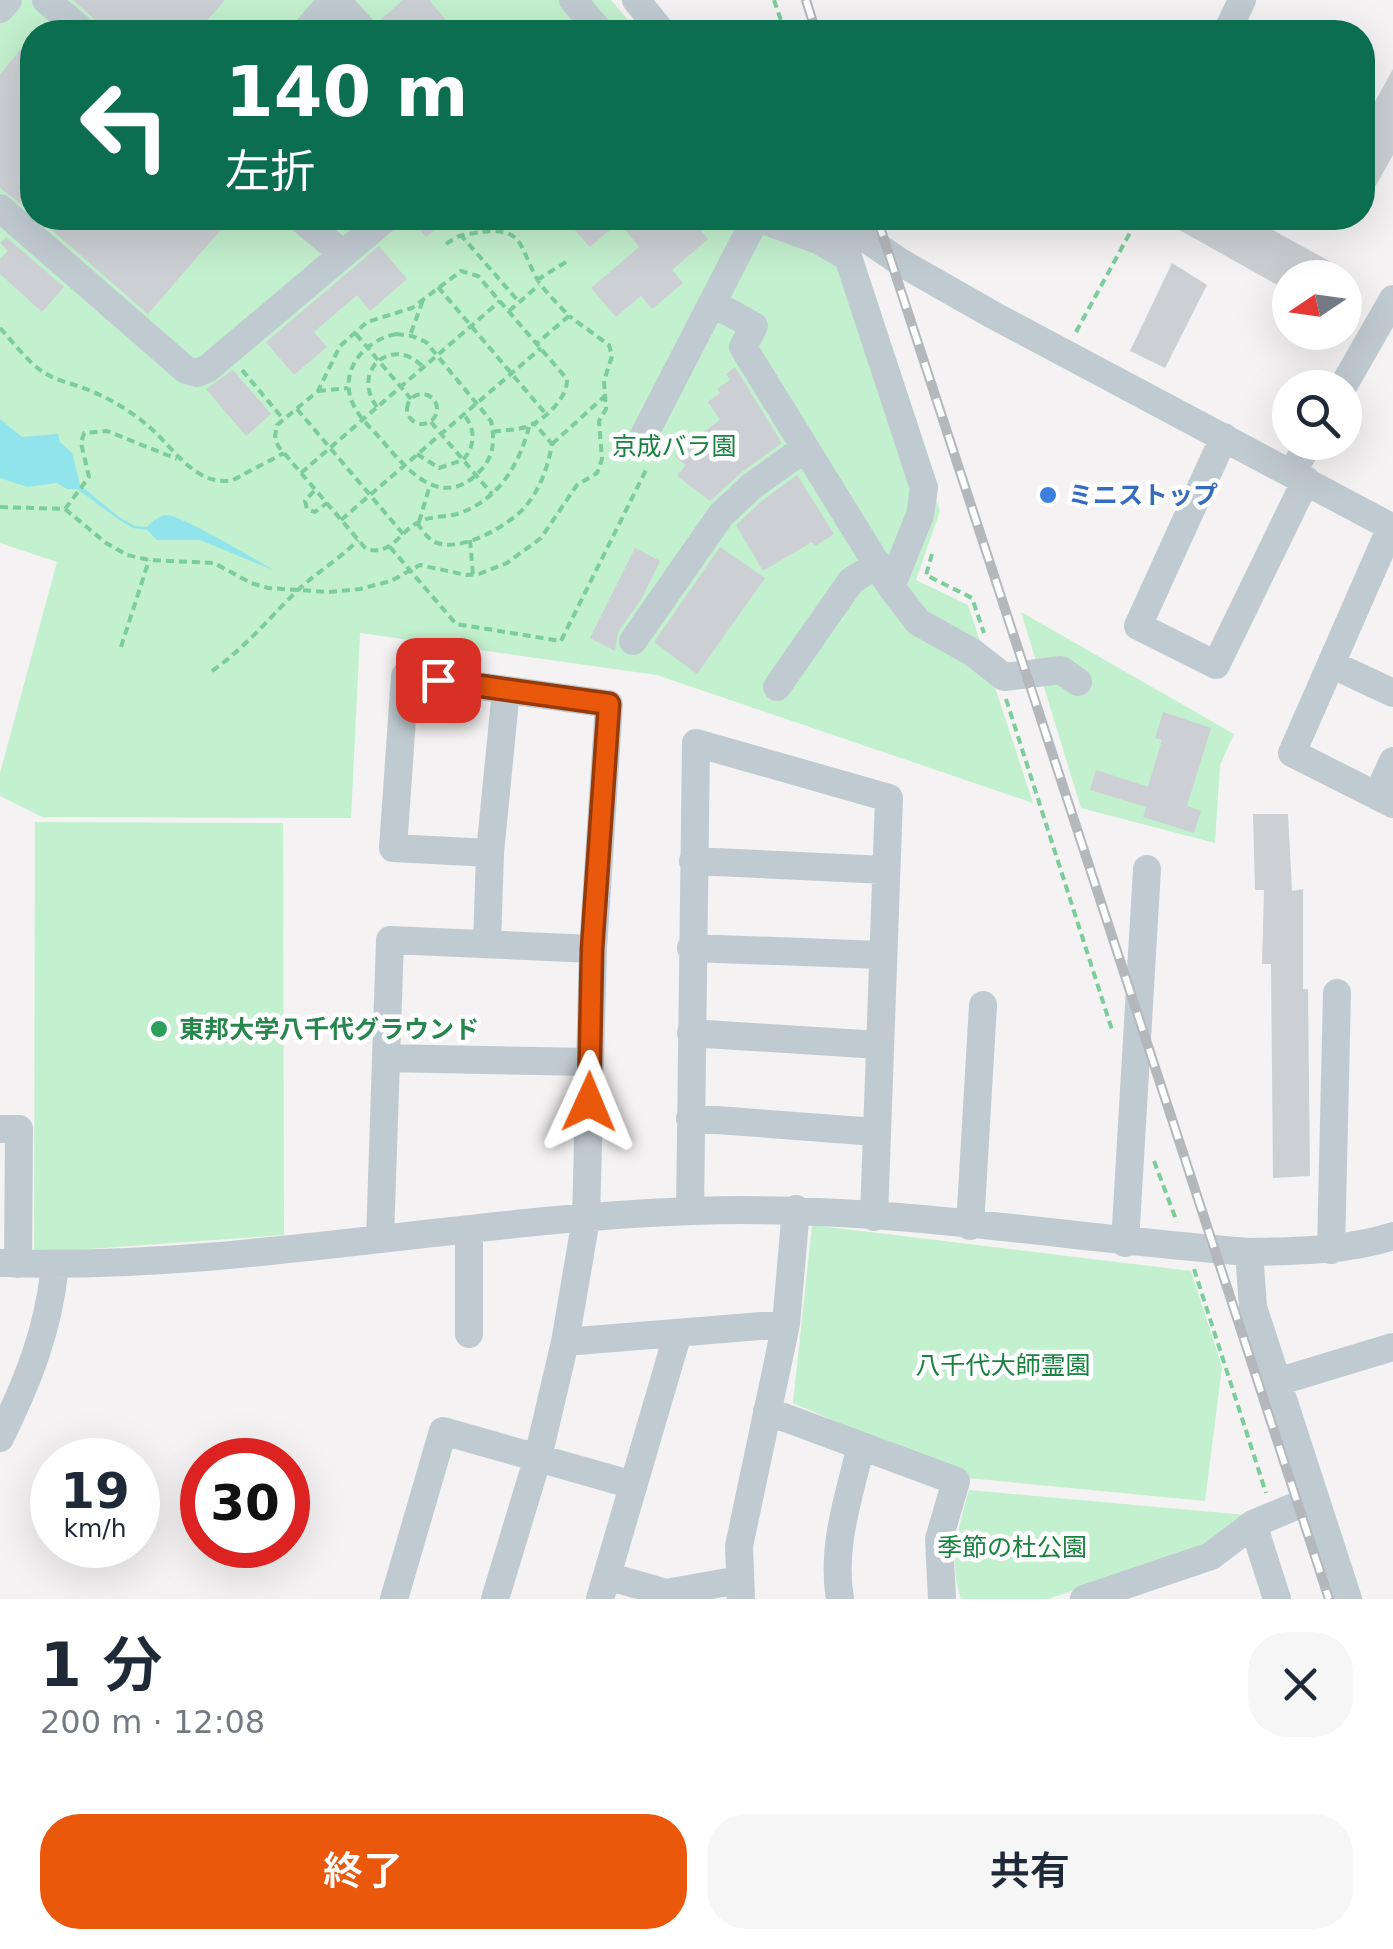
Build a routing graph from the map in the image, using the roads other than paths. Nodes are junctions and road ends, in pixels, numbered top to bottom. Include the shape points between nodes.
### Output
1 (8, 0) edge
2 (46, 0) edge
3 (573, 0) edge
4 (636, 0) edge
5 (340, 1) edge
6 (0, 9) edge
7 (70, 20) edge
8 (319, 20) edge
9 (590, 20) edge
10 (652, 20) edge
11 (0, 208) edge
12 (20, 225) edge
13 (25, 230) edge
14 (314, 230) edge
15 (372, 230) edge
16 (751, 230) edge
17 (790, 230) edge
18 (853, 230) edge
19 (343, 254) junction
20 (1393, 299) edge
21 (712, 304) junction
22 (1352, 370) edge
23 (1224, 436) junction
24 (639, 445) road end
25 (805, 448) junction
26 (1304, 460) edge
27 (1299, 476) junction
28 (1390, 521) edge
29 (885, 575) junction
30 (633, 641) dead end
31 (1330, 664) junction
32 (1078, 682) dead end
33 (777, 687) dead end
34 (506, 690) junction
35 (1393, 692) edge
36 (1393, 761) edge
37 (1385, 800) edge
38 (490, 853) junction
39 (694, 861) junction
40 (1146, 869) dead end
41 (886, 870) junction
42 (487, 944) junction
43 (691, 948) junction
44 (592, 949) junction
45 (882, 955) junction
46 (1337, 992) dead end
47 (983, 1005) dead end
48 (690, 1033) junction
49 (879, 1045) junction
50 (386, 1058) junction
51 (590, 1062) junction
52 (690, 1118) junction
53 (0, 1129) edge
54 (876, 1132) junction
55 (796, 1210) junction
56 (690, 1211) junction
57 (874, 1217) junction
58 (586, 1220) junction
59 (970, 1226) junction
60 (469, 1230) junction
61 (1393, 1236) edge
62 (380, 1239) junction
63 (1125, 1243) junction
64 (1331, 1250) junction
65 (1249, 1252) junction
66 (9, 1264) edge
67 (54, 1265) junction
68 (786, 1324) junction
69 (678, 1333) junction
70 (469, 1334) dead end
71 (565, 1342) junction
72 (1393, 1347) edge
73 (1278, 1382) junction
74 (767, 1410) junction
75 (0, 1438) edge
76 (861, 1446) junction
77 (538, 1457) junction
78 (633, 1484) junction
79 (1314, 1498) junction
80 (1262, 1515) junction
81 (604, 1588) edge
82 (1150, 1589) edge
83 (740, 1590) edge
84 (666, 1596) edge
85 (394, 1599) edge
86 (495, 1599) edge
87 (840, 1599) edge
88 (942, 1599) edge
89 (1084, 1599) edge
90 (1277, 1599) edge
91 (1348, 1599) edge

1 - 6 street
2 - 7 street
3 - 9 street
4 - 10 street
5 - 8 street
11 - 12 street
13 - 19 street via 197,373
14 - 19 street
15 - 19 street
16 - 21 street
17 - 29 street via 848,257 924,488 920,515
18 - 23 street via 900,262
20 - 22 street
21 - 24 street
21 - 25 street via 754,326 743,347
23 - 27 street
23 - 27 street via 1138,626 1216,666
25 - 29 street
25 - 30 street via 721,515
26 - 27 street
27 - 28 street
28 - 31 street
29 - 32 street via 918,622 1004,677 1061,670
29 - 33 street via 851,581
31 - 35 street
31 - 37 street via 1292,753
34 - 38 street
34 - 38 street via 405,676 393,848
34 - 44 street via 609,704
36 - 37 street
38 - 42 street
39 - 41 street
39 - 41 street via 696,744 889,798
39 - 43 street
40 - 63 street
41 - 45 street
42 - 44 street
42 - 50 street via 390,940
43 - 45 street
43 - 48 street
44 - 51 street
45 - 49 street
46 - 64 street
47 - 59 street
48 - 49 street
48 - 52 street
49 - 54 street
50 - 51 street
50 - 62 street
51 - 58 street
52 - 54 street
52 - 56 street
53 - 66 street via 19,1129
54 - 57 street
55 - 56 street
55 - 57 street
55 - 68 street
56 - 58 street
57 - 59 street
58 - 60 street
58 - 71 street
59 - 63 street
60 - 62 street
60 - 70 street
61 - 64 street
62 - 67 street
63 - 65 street
64 - 65 street
65 - 73 street via 1254,1307
66 - 67 street
67 - 75 street via 40,1349
68 - 69 street
68 - 74 street
69 - 71 street
69 - 78 street
71 - 77 street
72 - 73 street
73 - 79 street
74 - 76 street
74 - 83 street via 739,1546
76 - 87 street via 840,1536
76 - 88 street via 956,1481 938,1539
77 - 78 street
77 - 85 street via 442,1431
77 - 86 street
78 - 81 street
79 - 80 street
79 - 91 street
80 - 82 street via 1211,1556
80 - 90 street
81 - 84 street
82 - 89 street
83 - 84 street

